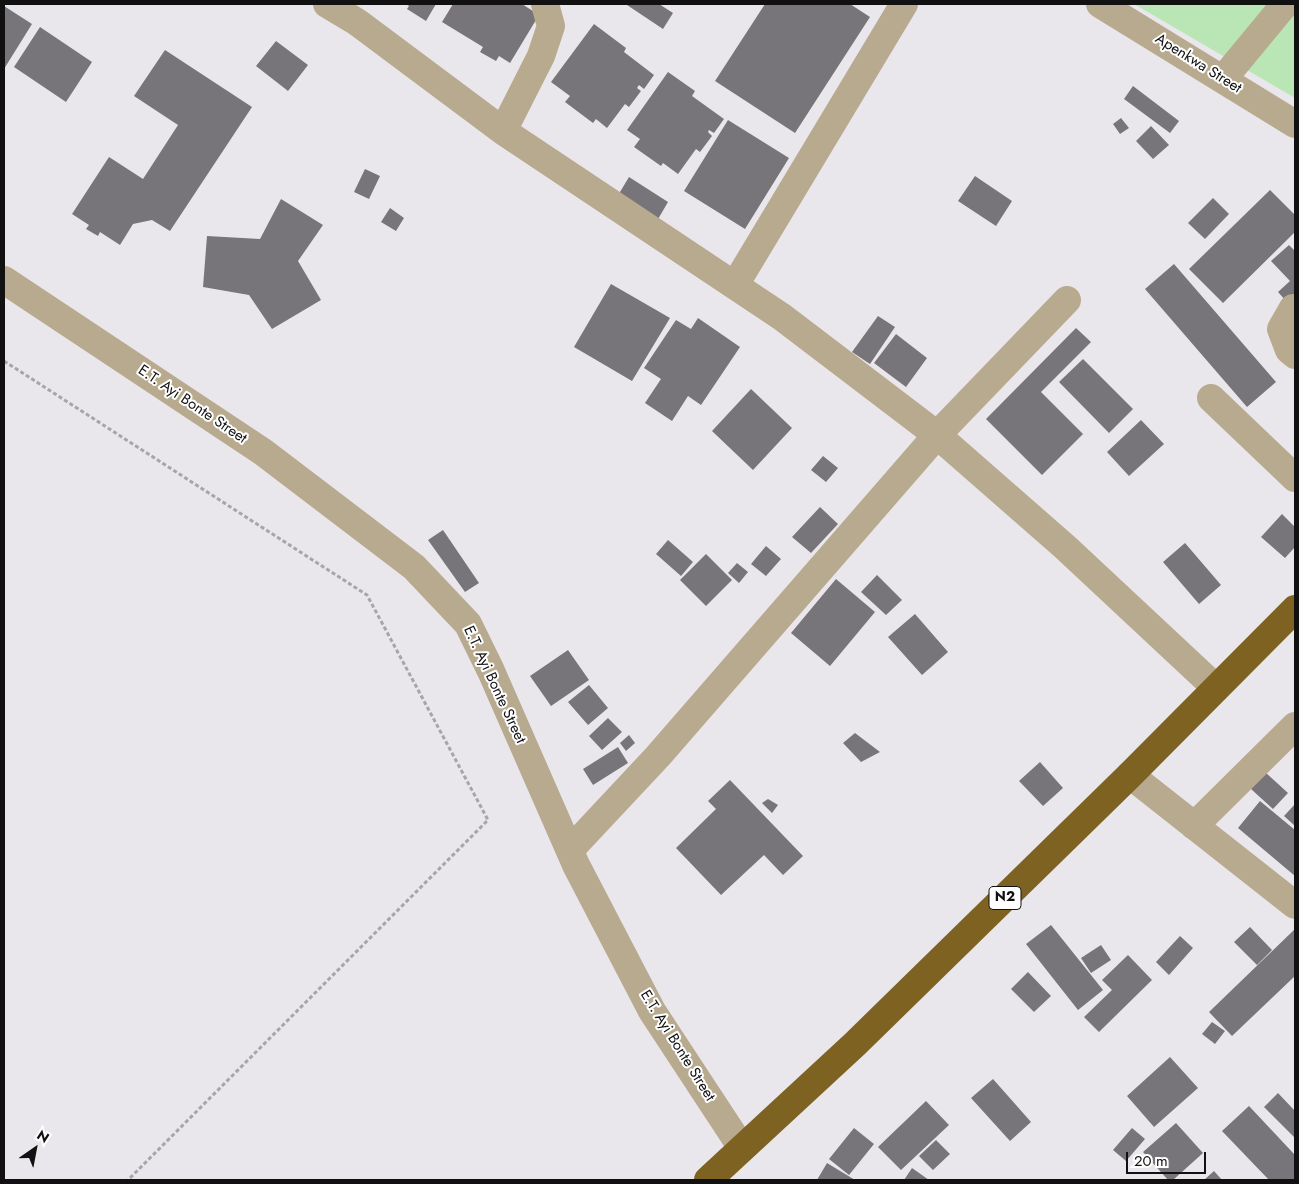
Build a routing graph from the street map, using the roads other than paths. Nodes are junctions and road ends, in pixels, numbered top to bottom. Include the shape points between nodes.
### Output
1 (327, 4) edge
2 (546, 4) edge
3 (904, 4) edge
4 (1100, 4) edge
5 (1285, 4) edge
6 (1223, 79) junction
7 (1295, 124) edge
8 (503, 131) junction
9 (4, 280) edge
10 (735, 285) junction
11 (1067, 300) dead end
12 (1293, 308) dead end
13 (1295, 355) edge
14 (1210, 398) dead end
15 (937, 435) junction
16 (1295, 478) edge
17 (1295, 609) edge
18 (1216, 688) junction
19 (1295, 726) edge
20 (1130, 775) junction
21 (1194, 826) junction
22 (570, 850) junction
23 (1295, 905) edge
24 (742, 1148) junction
25 (708, 1180) edge

1 - 8 street via 358,22
2 - 8 street via 550,26 540,56
3 - 10 street
4 - 6 street, Apenkwa Street
5 - 6 street
6 - 7 street, Apenkwa Street
8 - 10 street
9 - 22 street, E.T. Ayi Bonte Street via 262,452 414,567 468,624
10 - 15 street
11 - 15 street
12 - 13 street via 1281,329 1289,350
14 - 16 street
15 - 18 street via 1065,547
15 - 22 street via 658,756
17 - 18 highway, N2
18 - 20 highway, N2
19 - 21 street
20 - 21 street
20 - 24 highway, N2 via 855,1044
21 - 23 street
22 - 24 street, E.T. Ayi Bonte Street via 652,1011
24 - 25 highway, N2

